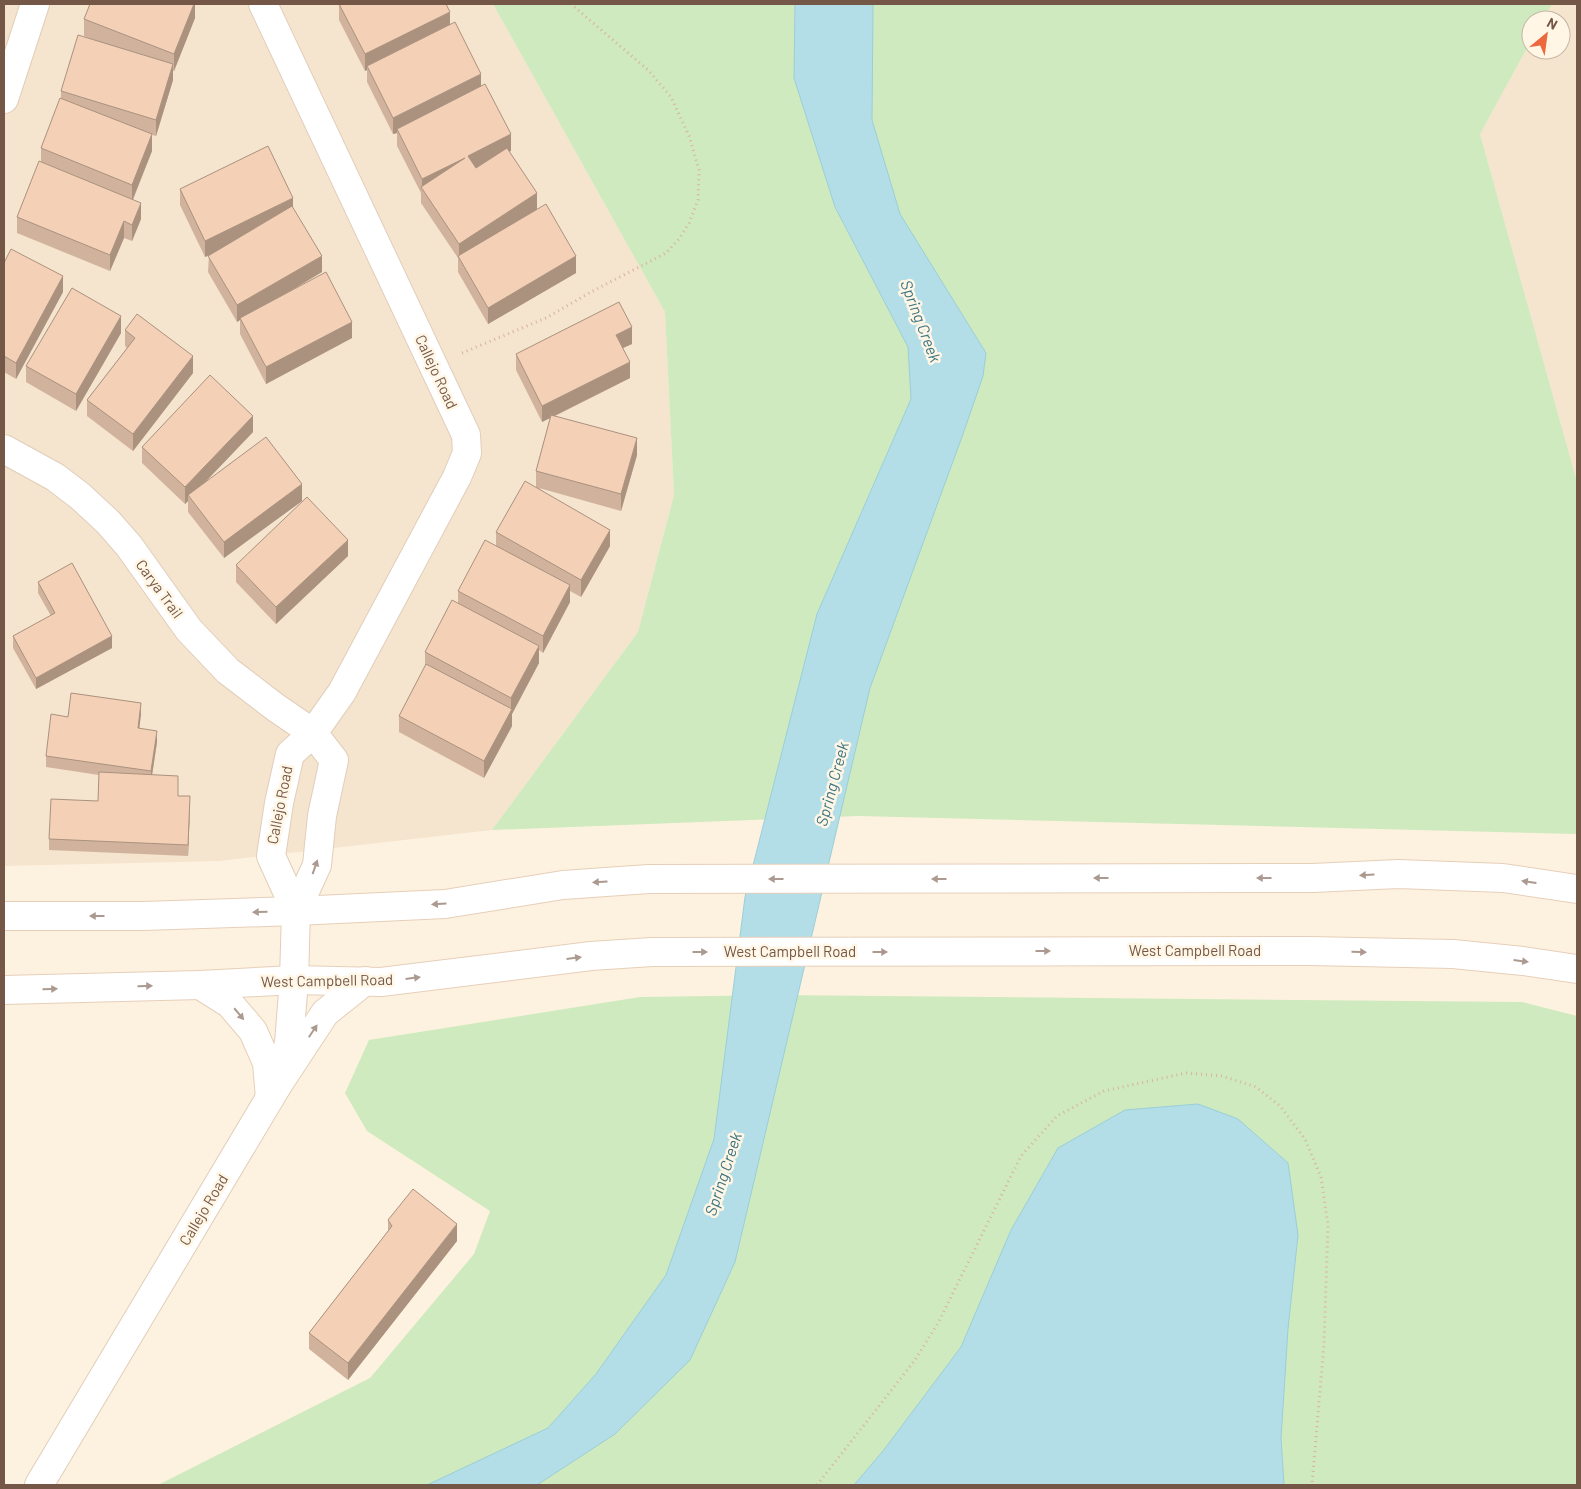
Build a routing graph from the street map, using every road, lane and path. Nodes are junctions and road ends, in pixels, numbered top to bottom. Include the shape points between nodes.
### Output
1 (35, 4) edge
2 (263, 4) edge
3 (571, 4) edge
4 (4, 99) edge
5 (462, 353) dead end
6 (4, 449) edge
7 (313, 733) junction
8 (1577, 889) edge
9 (296, 911) junction
10 (4, 916) edge
11 (1577, 969) edge
12 (294, 980) junction
13 (365, 982) junction
14 (200, 985) junction
15 (4, 990) edge
16 (274, 1092) junction
17 (39, 1485) edge
18 (817, 1485) edge
19 (1312, 1485) edge

1 - 4 main road
2 - 7 main road, Callejo Road via 466,435 467,453 457,476 342,692
3 - 5 path via 648,70 671,97 699,170 698,200 689,223 666,253 546,318
6 - 7 main road, Carya Trail via 55,477 87,502 129,546 189,630 228,671
9 -> 7 main road, Callejo Road via 317,865 322,816 334,760
7 - 9 main road, Callejo Road via 290,754 271,856
8 -> 9 main road via 1503,878 1398,874 1313,878 649,880 563,885 445,904
9 -> 10 main road
9 - 12 main road, Callejo Road
13 -> 11 main road, West Campbell Road via 652,952 1310,951 1453,954
12 - 13 main road, West Campbell Road
12 - 14 main road, West Campbell Road
12 - 16 main road, Callejo Road via 289,1043
16 -> 13 main road via 325,1013
15 -> 14 main road, West Campbell Road
14 -> 16 main road via 230,1004 253,1030 267,1063
16 - 17 main road, Callejo Road
18 - 19 path via 915,1360 938,1323 1021,1156 1057,1116 1104,1091 1186,1073 1222,1076 1256,1088 1280,1106 1305,1138 1321,1177 1328,1225 1324,1344

